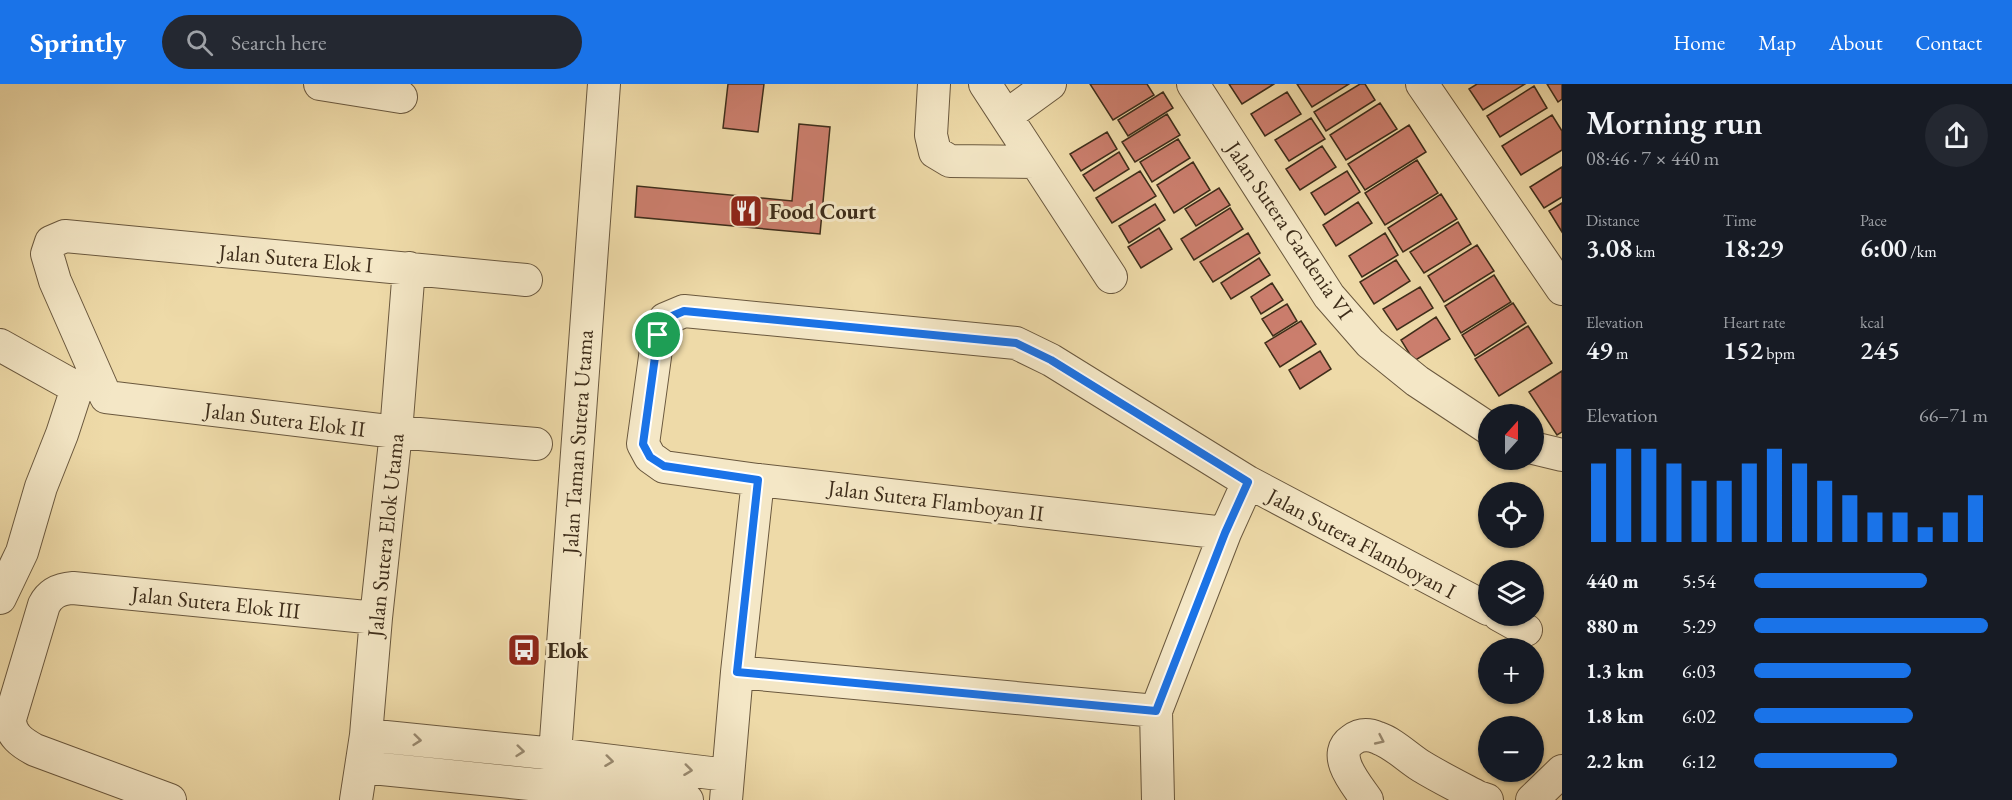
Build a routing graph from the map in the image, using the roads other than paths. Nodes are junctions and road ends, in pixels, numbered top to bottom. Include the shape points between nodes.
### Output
1 (604, 84) edge
2 (934, 84) edge
3 (985, 84) edge
4 (1050, 84) edge
5 (1193, 84) edge
6 (1422, 84) edge
7 (336, 85) edge
8 (401, 96) dead end
9 (1006, 116) junction
10 (1035, 162) junction
11 (409, 268) junction
12 (1111, 277) dead end
13 (526, 280) dead end
14 (1562, 289) edge
15 (0, 345) edge
16 (106, 398) joint
17 (1478, 421) edge
18 (396, 432) junction
19 (536, 444) dead end
20 (1544, 451) edge
21 (1562, 455) edge
22 (650, 457) joint
23 (758, 480) junction
24 (1248, 482) junction
25 (1225, 533) junction
26 (0, 598) edge
27 (1478, 604) edge
28 (376, 618) junction
29 (1519, 626) edge
30 (1526, 630) dead end
31 (737, 672) junction
32 (1156, 711) junction
33 (366, 735) junction
34 (555, 754) junction
35 (362, 767) junction
36 (726, 788) edge
37 (549, 793) edge
38 (170, 800) edge
39 (356, 800) edge
40 (687, 800) edge
41 (1158, 800) edge
42 (1367, 800) edge
43 (1487, 800) edge

1 - 34 street, Jalan Taman Sutera Utama
2 - 10 street via 934,152 950,161
3 - 9 street
4 - 9 street
5 - 17 street, Jalan Sutera Gardenia VI via 1329,296 1370,343 1417,381
6 - 14 street
7 - 8 street
9 - 10 street
10 - 12 street
11 - 13 street, Jalan Sutera Elok I
11 - 16 street, Jalan Sutera Elok I via 65,236 51,242 47,254 55,281
11 - 18 street, Jalan Sutera Elok Utama
15 - 26 street via 77,388 22,552
16 - 18 street, Jalan Sutera Elok II
18 - 19 street, Jalan Sutera Elok II
18 - 28 street, Jalan Sutera Elok Utama
20 - 21 street
22 - 23 street, Jalan Sutera Flamboyan II via 664,466
22 - 24 street, Jalan Sutera Flamboyan I via 643,444 658,335 665,319 684,311 1016,343 1051,360
23 - 25 street, Jalan Sutera Flamboyan II
23 - 31 street
24 - 25 street
24 - 27 street, Jalan Sutera Flamboyan I
25 - 32 street
28 - 33 street, Jalan Sutera Elok Utama
28 - 38 street, Jalan Sutera Elok III via 73,588 49,596 10,727 17,738 35,750
29 - 30 street
31 - 32 street
31 - 36 street
32 - 41 street
33 -> 34 street
33 - 35 street, Jalan Sutera Elok Utama
34 -> 36 street
34 - 37 street, Jalan Taman Sutera Utama
35 - 37 street
35 - 39 street, Jalan Sutera Elok Utama
37 - 40 street
42 -> 43 street via 1344,763 1347,743 1364,735 1379,738 1423,767

